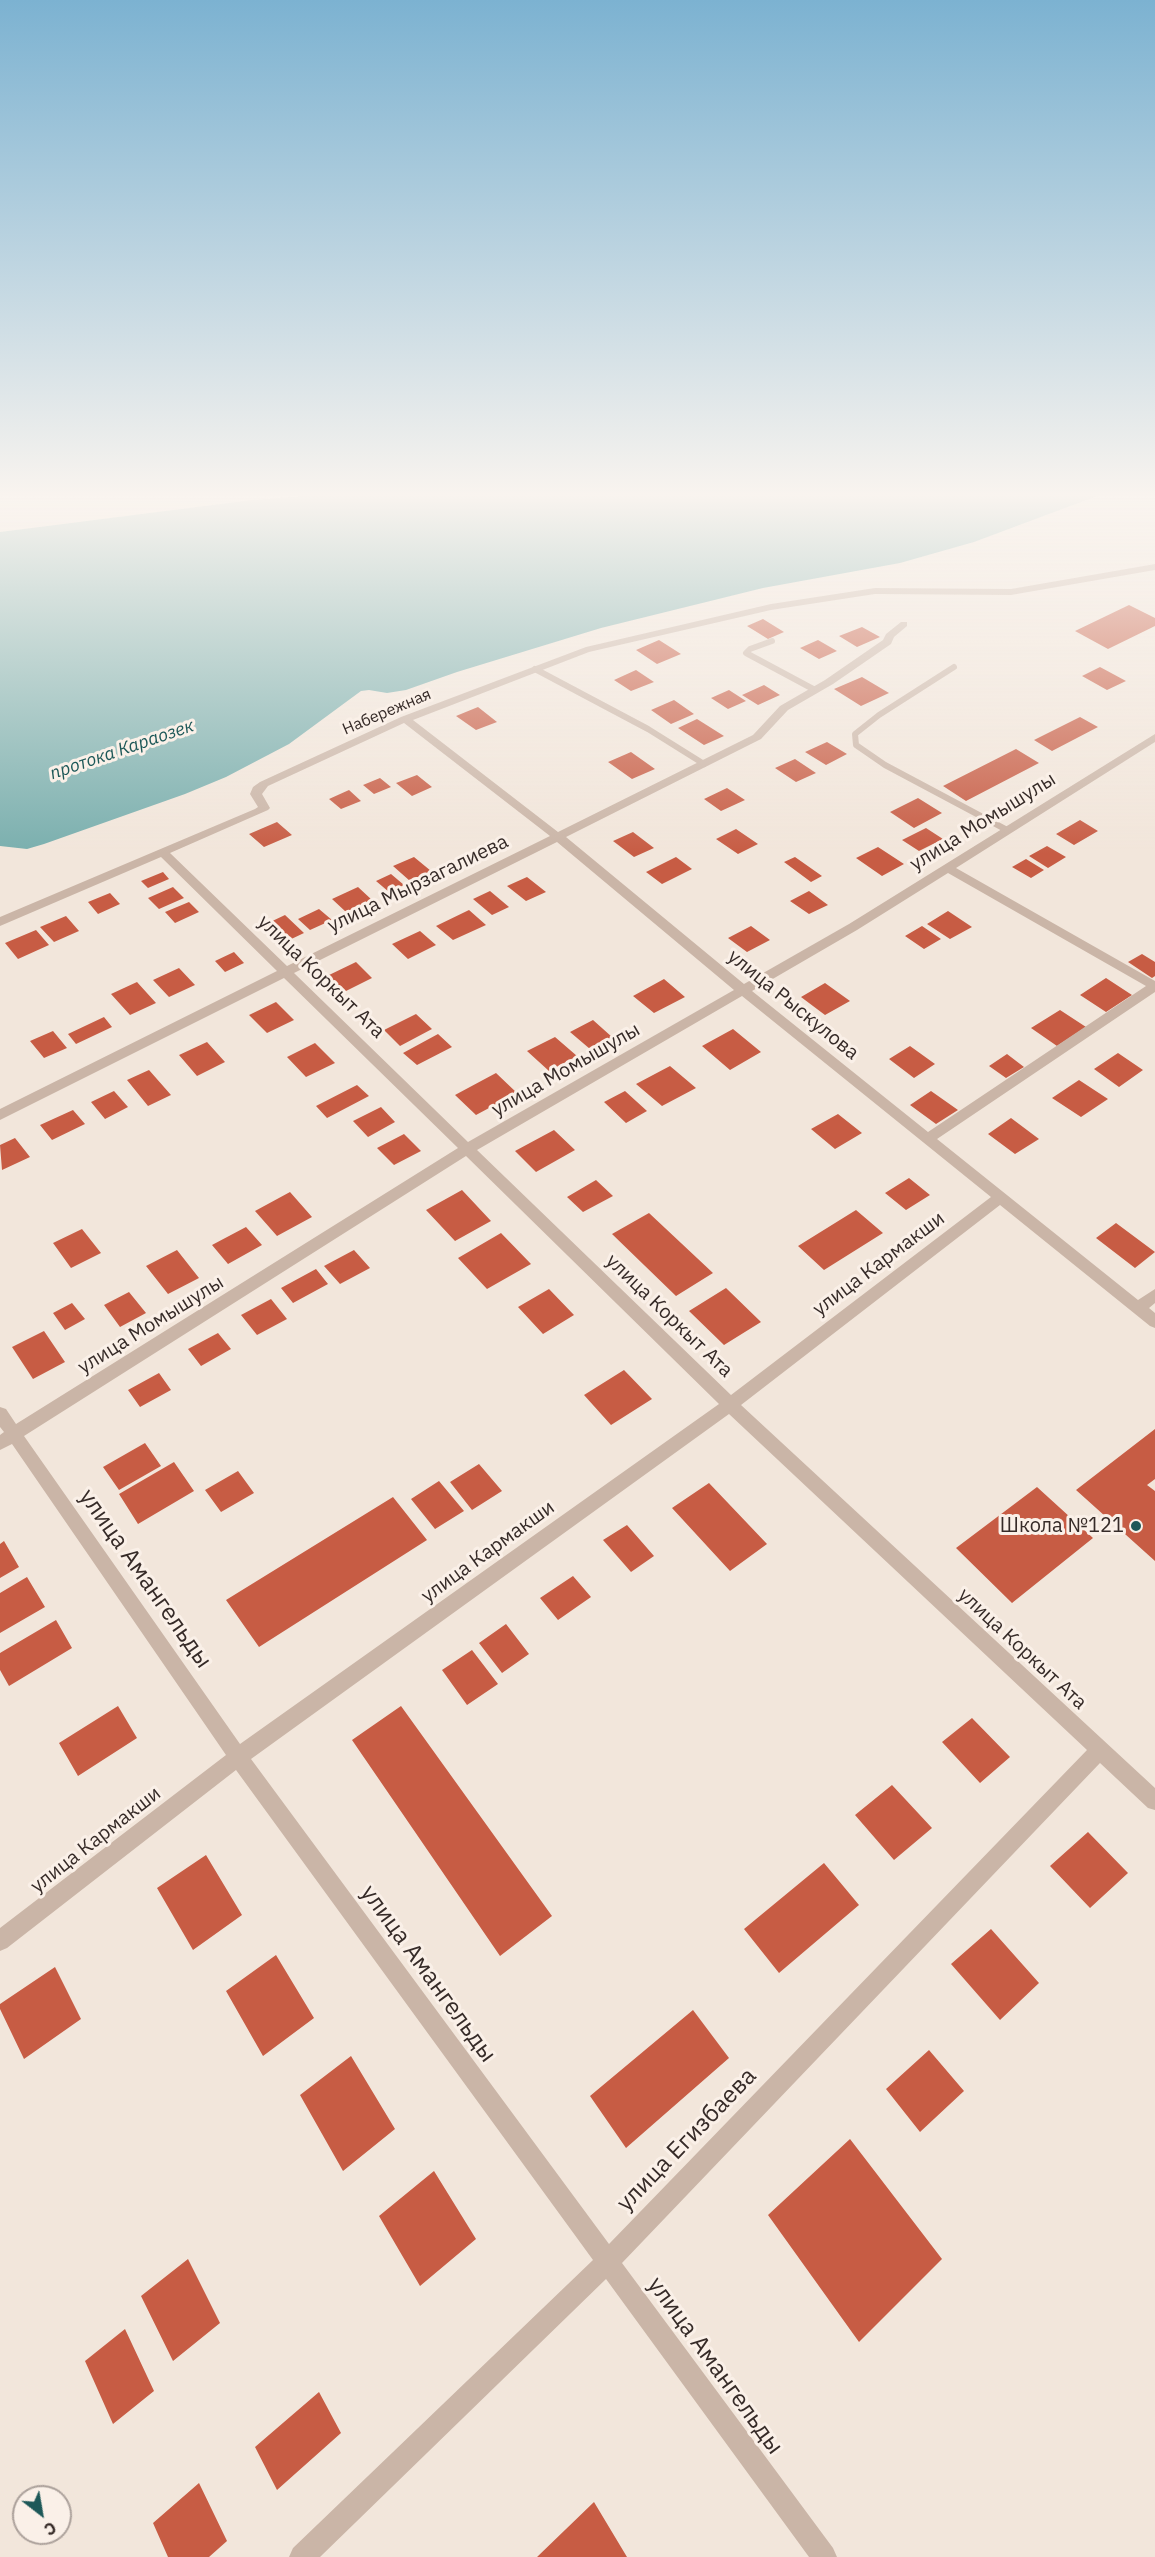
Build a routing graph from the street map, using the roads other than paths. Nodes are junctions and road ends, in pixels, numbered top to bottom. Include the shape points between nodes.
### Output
1 (739, 615) edge
2 (904, 624) dead end
3 (772, 641) dead end
4 (954, 668) dead end
5 (535, 669) junction
6 (815, 690) junction
7 (405, 718) junction
8 (1155, 737) edge
9 (704, 764) junction
10 (1007, 830) junction
11 (557, 836) junction
12 (162, 852) junction
13 (948, 868) junction
14 (0, 922) edge
15 (285, 972) junction
16 (1155, 986) edge
17 (743, 990) junction
18 (0, 1115) edge
19 (929, 1138) junction
20 (467, 1149) junction
21 (1001, 1197) junction
22 (1155, 1295) edge
23 (1138, 1308) junction
24 (1155, 1322) edge
25 (730, 1405) junction
26 (0, 1414) edge
27 (7, 1439) edge
28 (1100, 1750) junction
29 (238, 1757) junction
30 (1155, 1801) edge
31 (0, 1941) edge
32 (608, 2262) junction
33 (302, 2557) edge
34 (824, 2557) edge

1 - 5 street, Набережная via 586,650
2 - 6 street via 887,642
3 - 6 lane via 746,653
4 - 10 lane via 879,715 855,734 856,745 885,765
5 - 7 street, Набережная
5 - 9 lane via 648,729
6 - 9 street, улица Мырзагалиева via 784,708 757,737
7 - 11 street, улица Рыскулова
7 - 12 street, Набережная via 264,784 256,794 264,808 260,811
8 - 10 street, улица Момышулы
9 - 11 street, улица Мырзагалиева
10 - 13 street, улица Момышулы
11 - 15 street, улица Мырзагалиева
11 - 17 street, улица Рыскулова
12 - 14 street, Набережная
12 - 15 street, улица Коркыт Ата
13 - 16 street
13 - 17 street, улица Момышулы
15 - 18 street, улица Мырзагалиева
15 - 20 street, улица Коркыт Ата
16 - 19 street
17 - 19 street, улица Рыскулова
17 - 20 street, улица Момышулы
19 - 21 street, улица Рыскулова
20 - 25 street, улица Коркыт Ата
20 - 27 street, улица Момышулы
21 - 23 street, улица Рыскулова
21 - 25 street, улица Кармакши
22 - 23 street
23 - 24 street, улица Рыскулова
25 - 28 street, улица Коркыт Ата
25 - 29 street, улица Кармакши
26 - 27 street, улица Амангельды
27 - 29 street, улица Амангельды
28 - 30 street, улица Коркыт Ата
28 - 32 street, улица Егизбаева
29 - 31 street, улица Кармакши
29 - 32 street, улица Амангельды
32 - 33 street, улица Егизбаева
32 - 34 street, улица Амангельды

